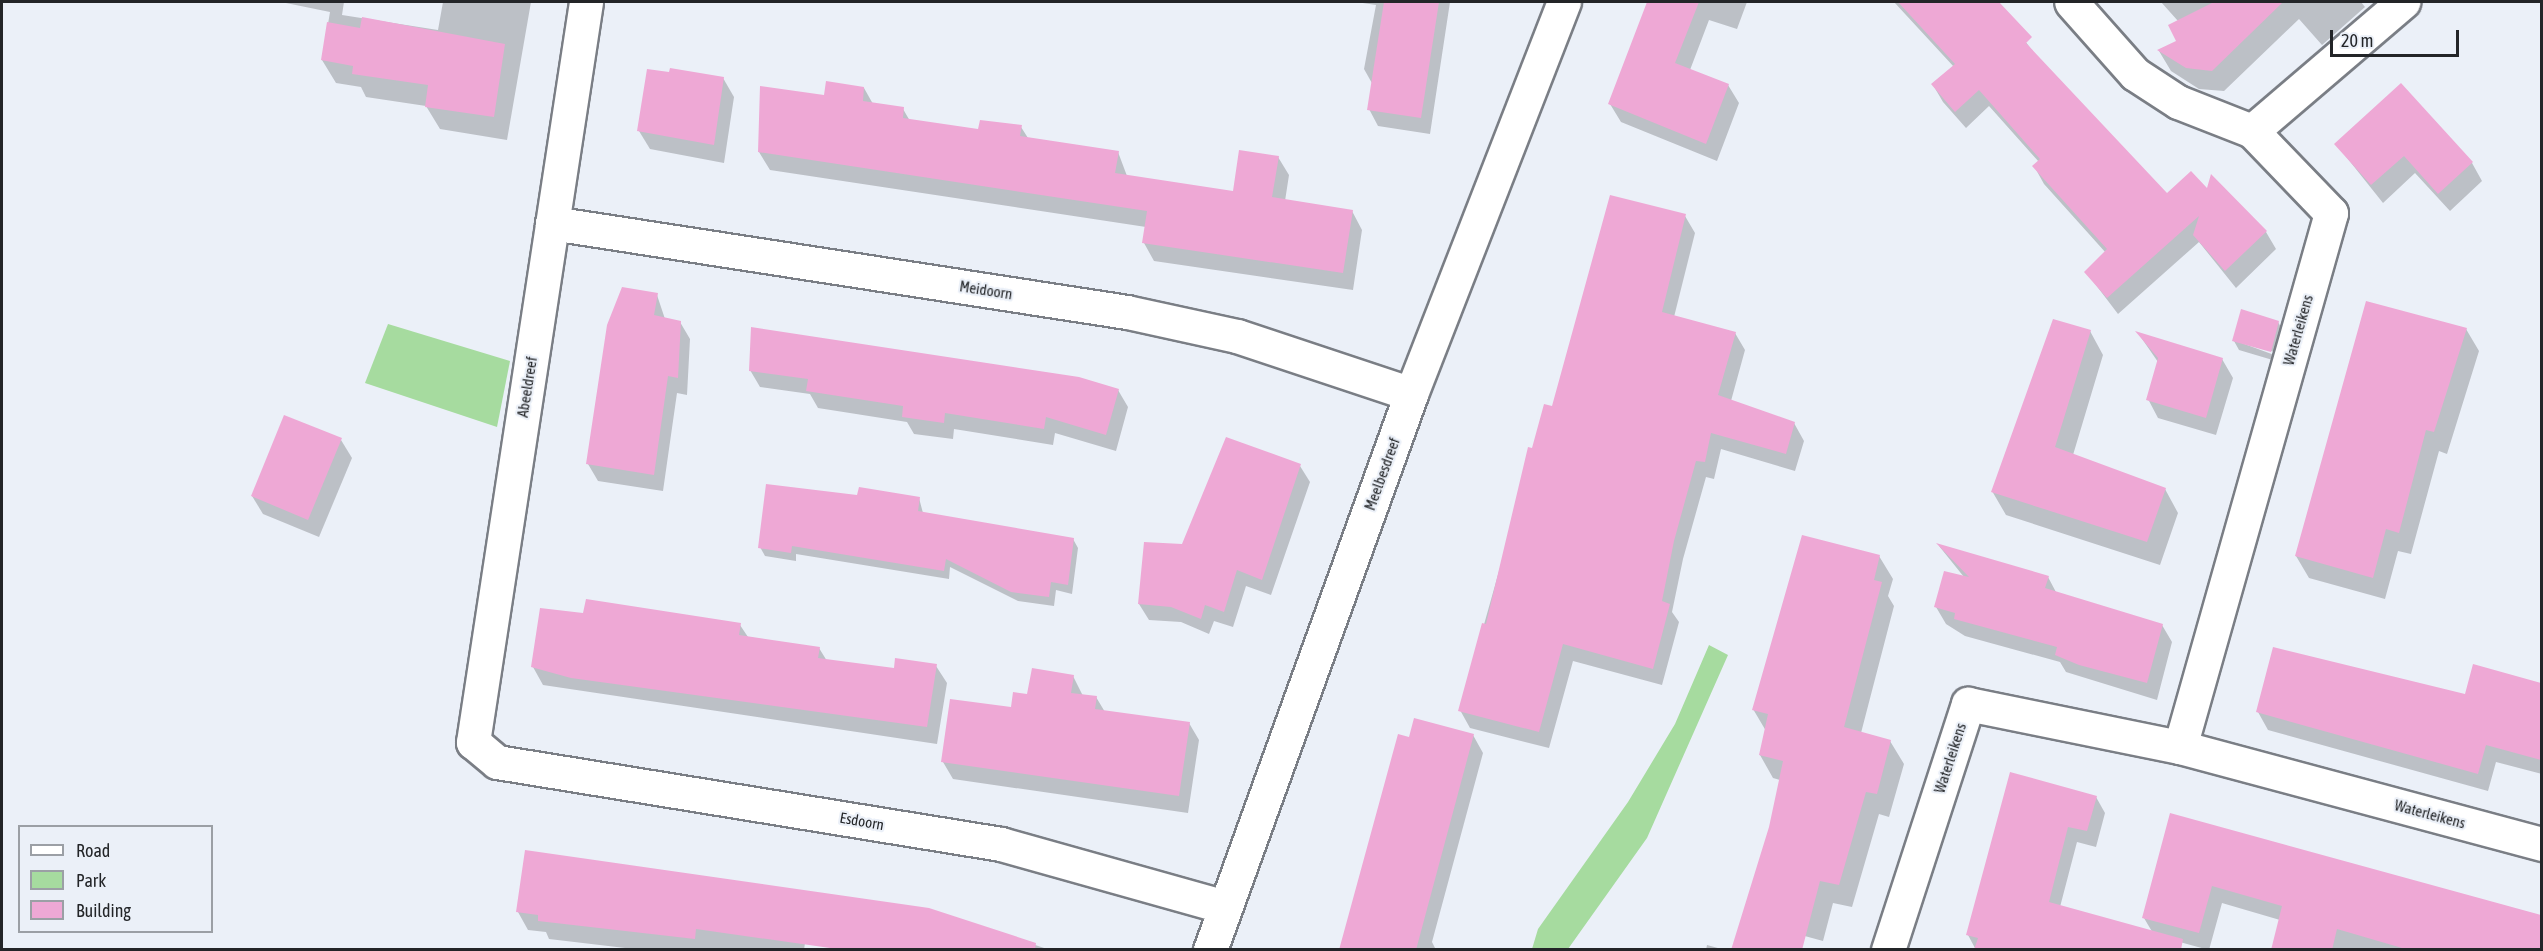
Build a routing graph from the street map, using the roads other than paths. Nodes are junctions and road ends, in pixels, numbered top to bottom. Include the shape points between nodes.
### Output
1 (586, 2) edge
2 (1564, 2) edge
3 (2071, 2) edge
4 (2403, 2) edge
5 (2252, 131) junction
6 (552, 223) junction
7 (1411, 394) junction
8 (2180, 747) junction
9 (496, 762) joint
10 (2541, 844) edge
11 (1222, 906) junction
12 (1210, 950) edge
13 (1888, 950) edge

1 - 6 street, Abeeldreef
2 - 7 street, Meelbesdreef
3 - 5 street via 2135,74 2178,102
4 - 5 street
5 - 8 street, Waterleikens via 2331,213
6 - 7 street, Meidoorn via 1126,312 1237,336
6 - 9 street, Abeeldreef via 473,742
7 - 11 street, Meelbesdreef
8 - 10 street, Waterleikens
8 - 13 street, Waterleikens via 1968,704
9 - 11 street, Esdoorn via 1001,844
11 - 12 street, Meelbesdreef

